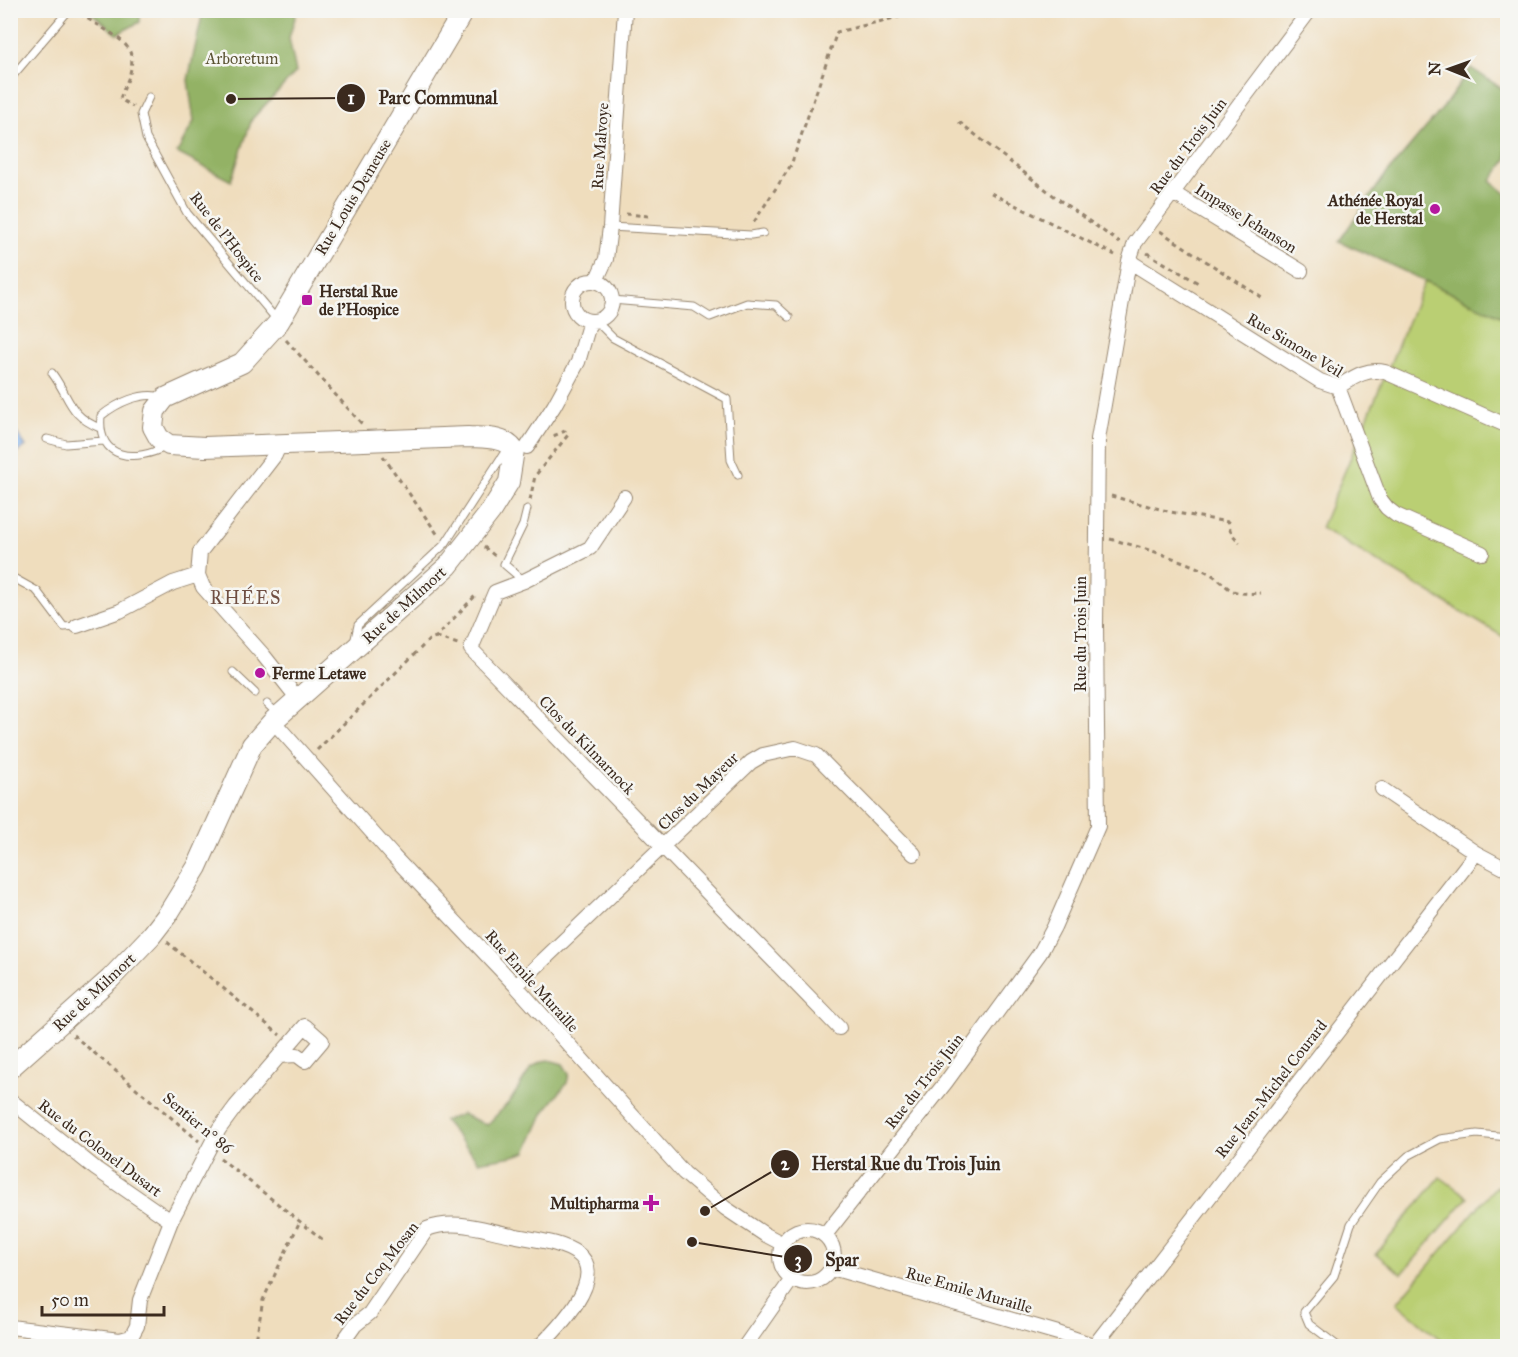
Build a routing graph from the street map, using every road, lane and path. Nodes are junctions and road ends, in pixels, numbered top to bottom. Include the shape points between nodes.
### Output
1 (69, 10) edge
2 (74, 10) edge
3 (464, 10) edge
4 (625, 10) edge
5 (927, 10) edge
6 (1310, 10) edge
7 (10, 79) edge
8 (149, 97) dead end
9 (129, 106) dead end
10 (959, 122) dead end
11 (991, 193) dead end
12 (1173, 193) junction
13 (611, 213) junction
14 (656, 217) dead end
15 (754, 223) dead end
16 (1150, 224) junction
17 (610, 227) junction
18 (763, 233) dead end
19 (1132, 252) junction
20 (1301, 271) dead end
21 (596, 282) junction
22 (1200, 284) dead end
23 (1262, 298) dead end
24 (612, 300) junction
25 (789, 317) dead end
26 (593, 321) junction
27 (277, 325) junction
28 (52, 373) dead end
29 (1338, 387) junction
30 (167, 398) junction
31 (1508, 426) edge
32 (100, 428) junction
33 (47, 439) dead end
34 (374, 440) junction
35 (104, 441) junction
36 (546, 441) dead end
37 (280, 443) junction
38 (169, 445) junction
39 (518, 446) junction
40 (738, 475) dead end
41 (1097, 492) junction
42 (624, 497) dead end
43 (530, 500) dead end
44 (528, 509) dead end
45 (471, 536) junction
46 (1097, 538) junction
47 (1240, 543) dead end
48 (445, 544) junction
49 (1482, 554) dead end
50 (504, 564) junction
51 (198, 574) junction
52 (10, 576) edge
53 (524, 580) junction
54 (483, 587) dead end
55 (1261, 592) dead end
56 (77, 627) joint
57 (436, 637) junction
58 (471, 649) junction
59 (352, 651) junction
60 (233, 672) dead end
61 (255, 693) dead end
62 (298, 699) junction
63 (274, 714) junction
64 (307, 759) junction
65 (1382, 789) dead end
66 (663, 847) junction
67 (1476, 853) junction
68 (914, 854) dead end
69 (1508, 870) edge
70 (154, 932) junction
71 (516, 986) junction
72 (61, 1023) junction
73 (839, 1028) dead end
74 (290, 1043) junction
75 (279, 1056) junction
76 (10, 1068) edge
77 (10, 1100) edge
78 (1508, 1137) edge
79 (209, 1149) junction
80 (171, 1221) junction
81 (300, 1221) junction
82 (825, 1234) junction
83 (322, 1239) dead end
84 (783, 1244) junction
85 (832, 1268) junction
86 (792, 1279) junction
87 (10, 1327) edge
88 (131, 1337) junction
89 (1094, 1346) edge
90 (173, 1347) edge
91 (255, 1347) edge
92 (340, 1347) edge
93 (540, 1347) edge
94 (745, 1347) edge
95 (1338, 1347) edge

1 - 7 lane
2 - 9 path via 129,49 132,62 120,99
3 - 27 street, Rue Louis Demeuse
4 - 13 street, Rue Malvoye
5 - 15 path via 837,32 791,165
6 - 12 street, Rue du Trois Juin
8 - 27 lane, Rue de l'Hospice via 141,114 146,138 188,213
10 - 19 path
11 - 19 path via 1105,251
12 - 16 street, Rue du Trois Juin
12 - 20 street, Impasse Jehanson
13 - 14 path
13 - 17 street, Rue Malvoye
16 - 19 street, Rue du Trois Juin
16 - 23 path
17 - 18 lane
17 - 21 street, Rue Malvoye via 606,259
19 - 22 path
19 - 29 street, Rue Simone Veil via 1320,381
19 - 41 street, Rue du Trois Juin via 1098,438
21 - 24 street via 607,288
21 - 26 street via 582,283 572,300 576,314
24 - 25 lane via 694,307 710,316 747,303 776,305
24 - 26 street via 609,313
26 - 39 street via 578,362 554,406
26 - 40 lane via 613,338 728,399 731,460
27 - 30 street via 242,363
27 - 34 path
28 - 32 lane via 75,414
29 - 31 street via 1362,373 1385,372
29 - 49 street, Rue Simone Veil via 1380,499 1387,508
30 - 32 lane via 154,394 116,404 101,416
30 - 38 street via 155,411 153,427
32 - 35 lane
33 - 35 lane via 66,444
34 - 37 street
34 - 39 street via 468,437
34 - 48 path
35 - 38 lane via 120,455 155,452
36 - 43 path via 566,431 568,435 535,476
37 - 38 street
37 - 51 street via 275,456 200,552
39 - 45 street, Rue de Milmort via 509,482
39 - 48 lane
41 - 46 street, Rue du Trois Juin
41 - 47 path via 1228,522
42 - 53 street via 590,548
44 - 50 lane
45 - 50 path
45 - 59 street, Rue de Milmort via 448,566
46 - 55 path via 1111,539 1206,571 1230,591
46 - 82 street, Rue du Trois Juin via 1098,826 1040,953 946,1082
48 - 59 lane via 358,625
50 - 53 lane
51 - 56 street
51 - 62 street via 203,587
52 - 56 lane via 37,591 64,627
53 - 58 street via 495,592
54 - 57 path
57 - 58 path
57 - 64 path
58 - 66 street, Clos du Kilmarnock
59 - 62 street, Rue de Milmort
60 - 61 lane
62 - 63 street, Rue de Milmort
63 - 64 street, Rue Emile Muraille
63 - 70 street, Rue de Milmort via 252,745 197,867
64 - 71 street, Rue Emile Muraille
65 - 67 street
66 - 68 street, Clos du Mayeur via 751,762 763,755 795,748 816,755
66 - 71 street, Clos du Mayeur
66 - 73 street, Clos du Kilmarnock
67 - 69 street
67 - 89 street, Rue Jean-Michel Courard
70 - 72 street, Rue de Milmort
70 - 74 path
71 - 84 street, Rue Emile Muraille via 684,1173 725,1208
72 - 76 street, Rue de Milmort
72 - 79 path, Sentier n° 86
74 - 75 street, Rue du Colonel Dusart
74 - 75 street, Rue du Colonel Dusart via 304,1026 322,1041 305,1061 297,1055
75 - 79 street, Rue du Colonel Dusart via 225,1120
77 - 80 street, Rue du Colonel Dusart via 96,1169
78 - 95 lane via 1478,1134 1440,1139 1408,1156 1380,1182 1351,1224 1334,1276 1304,1312 1309,1324
79 - 80 street, Rue du Colonel Dusart
79 - 81 path, Sentier n° 86
80 - 88 street, Rue du Colonel Dusart via 140,1300 137,1326
81 - 83 path, Sentier n° 86
81 - 91 path via 263,1300
82 - 84 street via 807,1228 797,1230
82 - 85 street via 834,1250
84 - 86 street via 782,1268
85 - 86 street via 820,1281 801,1283
85 - 89 street, Rue Emile Muraille
86 - 94 street
87 - 88 street via 120,1340
88 - 90 path
92 - 93 street, Rue du Coq Mosan via 355,1325 370,1313 427,1229 459,1224 559,1245 580,1255 587,1269 583,1294

